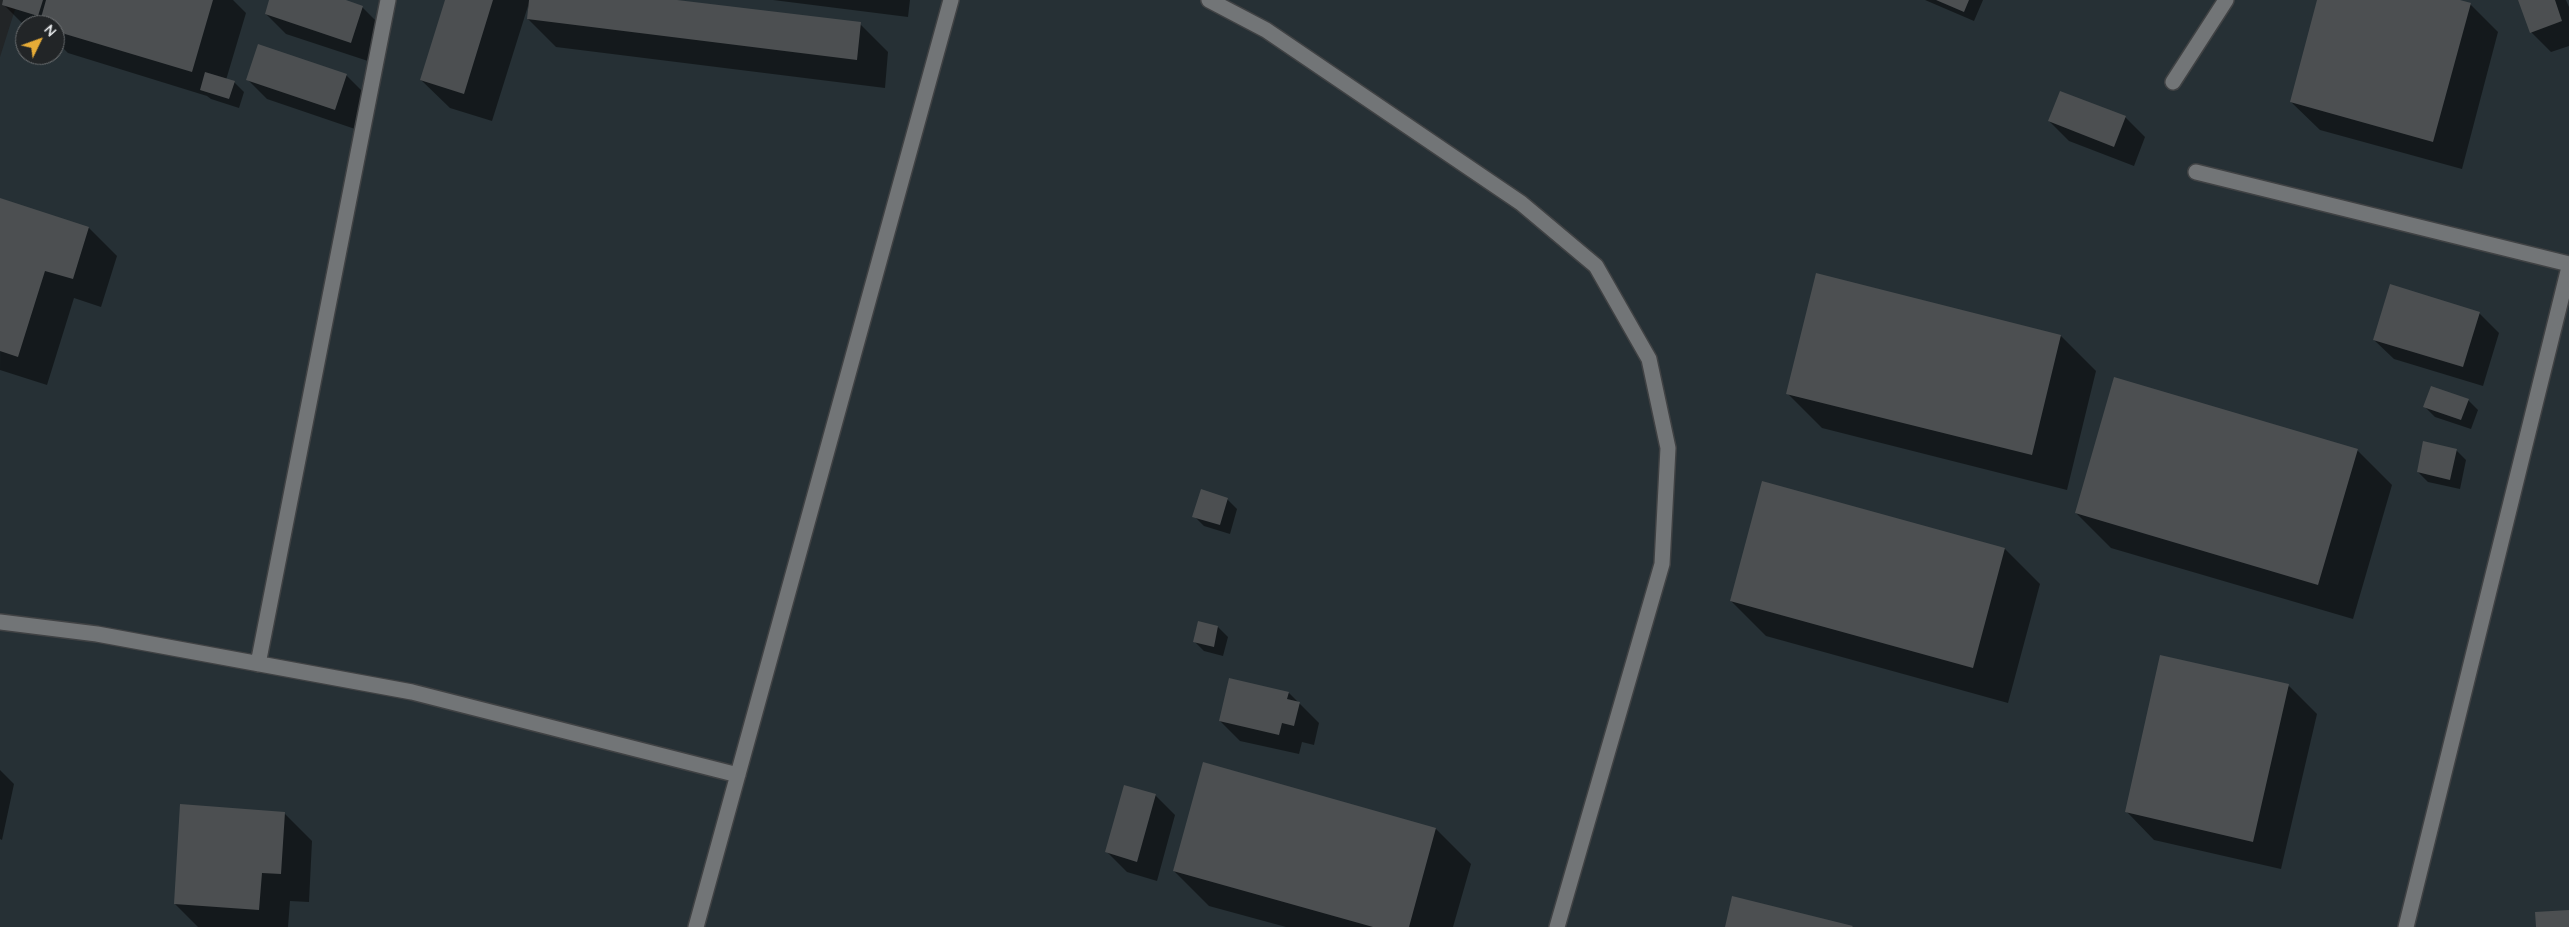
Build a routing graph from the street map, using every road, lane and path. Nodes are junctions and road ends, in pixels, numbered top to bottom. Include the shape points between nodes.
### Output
1 (388, 0) edge
2 (951, 0) edge
3 (1209, 0) edge
4 (2226, 0) edge
5 (2173, 82) dead end
6 (2196, 172) dead end
7 (2569, 266) edge
8 (0, 622) edge
9 (258, 664) junction
10 (738, 775) junction
11 (696, 927) edge
12 (1557, 927) edge
13 (2406, 927) edge

1 - 9 street
2 - 10 street
3 - 12 street via 1266,30 1522,203 1596,266 1649,359 1668,448 1662,564
4 - 5 street
6 - 7 street
7 - 13 street
8 - 9 street via 97,634
9 - 10 street via 412,692
10 - 11 street

